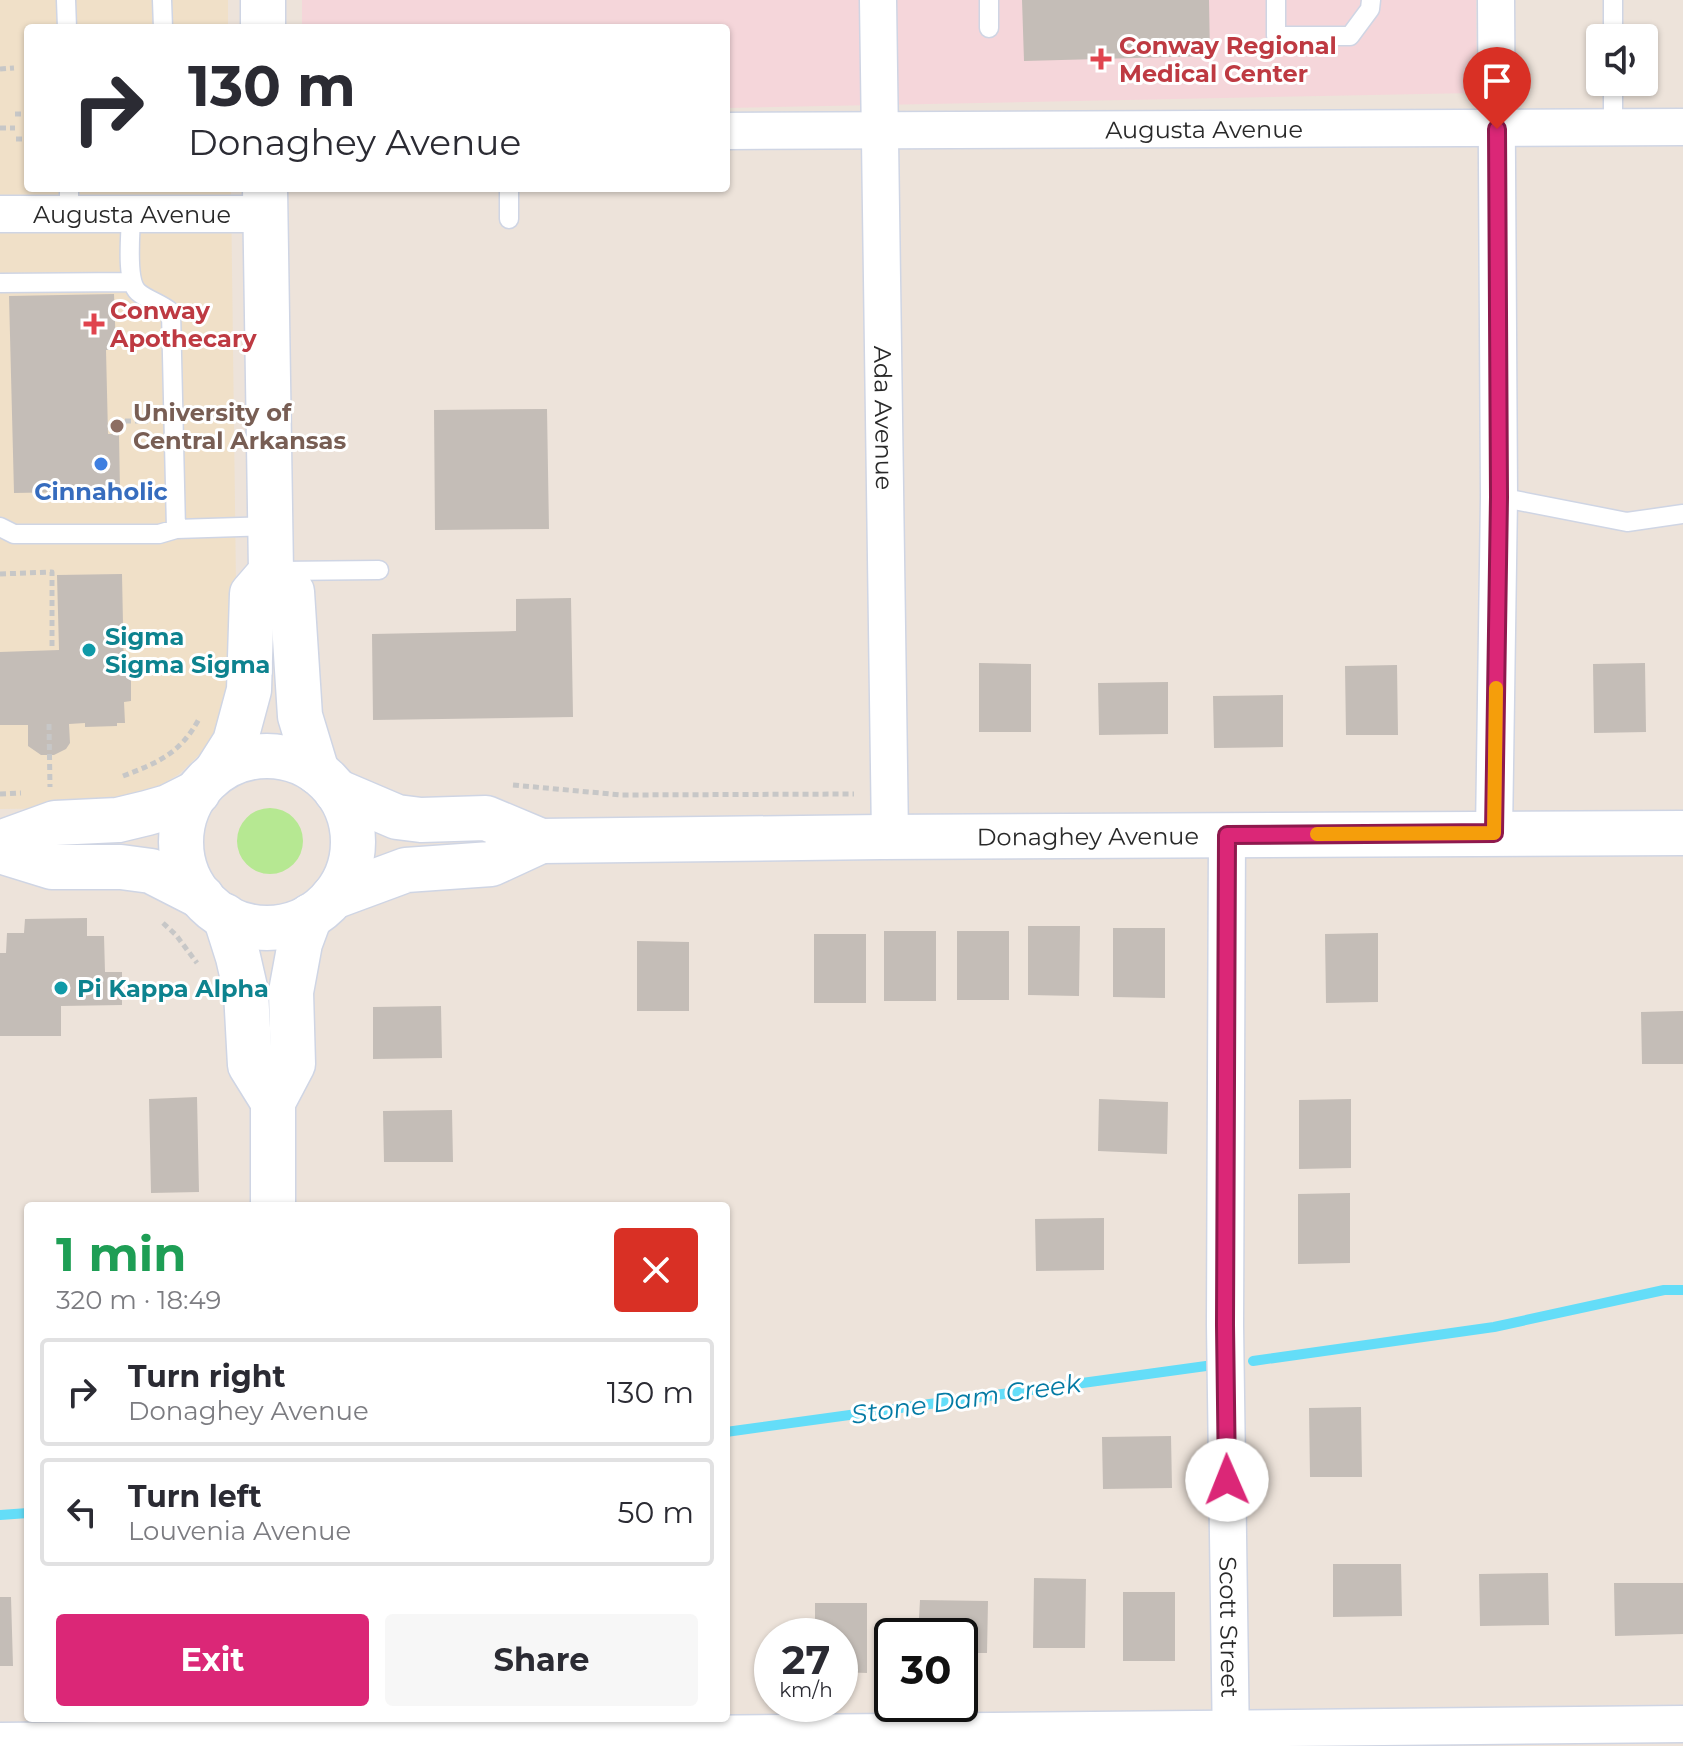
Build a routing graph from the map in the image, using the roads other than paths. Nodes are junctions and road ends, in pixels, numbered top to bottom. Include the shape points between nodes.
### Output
1 (66, 0) edge
2 (162, 0) edge
3 (263, 0) edge
4 (878, 0) edge
5 (989, 0) edge
6 (1276, 0) edge
7 (1371, 0) edge
8 (1496, 0) edge
9 (1613, 0) edge
10 (67, 24) edge
11 (163, 24) edge
12 (263, 24) edge
13 (1613, 24) edge
14 (989, 28) dead end
15 (1613, 96) edge
16 (1683, 127) edge
17 (1613, 128) junction
18 (1497, 129) junction
19 (880, 130) junction
20 (730, 131) edge
21 (509, 192) edge
22 (69, 201) edge
23 (265, 201) edge
24 (0, 214) edge
25 (131, 215) junction
26 (509, 219) dead end
27 (131, 282) junction
28 (0, 283) edge
29 (1499, 497) junction
30 (1683, 514) edge
31 (270, 526) junction
32 (0, 527) edge
33 (176, 529) junction
34 (379, 570) dead end
35 (271, 572) junction
36 (207, 782) junction
37 (327, 782) junction
38 (1494, 833) junction
39 (1683, 833) edge
40 (1227, 835) junction
41 (890, 837) junction
42 (541, 841) junction
43 (0, 843) edge
44 (0, 851) edge
45 (213, 907) junction
46 (321, 907) junction
47 (273, 1102) junction
48 (273, 1202) edge
49 (1683, 1724) edge
50 (274, 1734) edge
51 (1231, 1737) edge
52 (764, 1739) edge
53 (0, 1741) edge

1 - 10 lane
2 - 11 lane
3 - 12 street
4 - 19 street, Ada Avenue
5 - 14 lane
6 - 7 lane via 1276,36 1350,36
8 - 18 street
9 - 13 lane
15 - 17 lane
16 - 17 street, Augusta Avenue
17 - 18 street, Augusta Avenue
18 - 19 street, Augusta Avenue
18 - 29 street
19 - 20 street, Augusta Avenue
19 - 41 street, Ada Avenue
21 - 26 lane
22 - 24 street, Augusta Avenue
22 - 25 street, Augusta Avenue
23 - 25 street, Augusta Avenue
23 - 31 street
25 - 27 lane
27 - 28 lane
27 - 33 lane via 171,312
29 - 30 lane via 1627,522
29 - 38 street
31 - 33 lane
31 - 35 street
32 - 33 lane via 14,534 159,534
34 - 35 lane
35 - 36 street via 252,594 244,717 235,742
35 - 37 street via 292,592 300,716
36 - 37 street via 249,758 267,756 285,758
36 - 43 street via 168,807 118,820 55,823
36 - 45 street via 188,808 181,845 184,864
37 - 42 street, Donaghey Avenue via 397,817 486,818
37 - 46 street via 346,807 352,844 343,881
38 - 39 street, Donaghey Avenue
38 - 40 street, Donaghey Avenue
40 - 41 street, Donaghey Avenue
40 - 51 street, Scott Street via 1225,1325
41 - 42 street, Donaghey Avenue
42 - 46 street, Donaghey Avenue via 491,864 406,870
44 - 45 street via 52,867 151,871
45 - 46 street via 241,924 276,927
45 - 47 street via 238,957 246,992 250,1065
46 - 47 street via 300,943 291,992 293,1064
47 - 48 street
49 - 51 street
50 - 52 street
50 - 53 street
51 - 52 street

